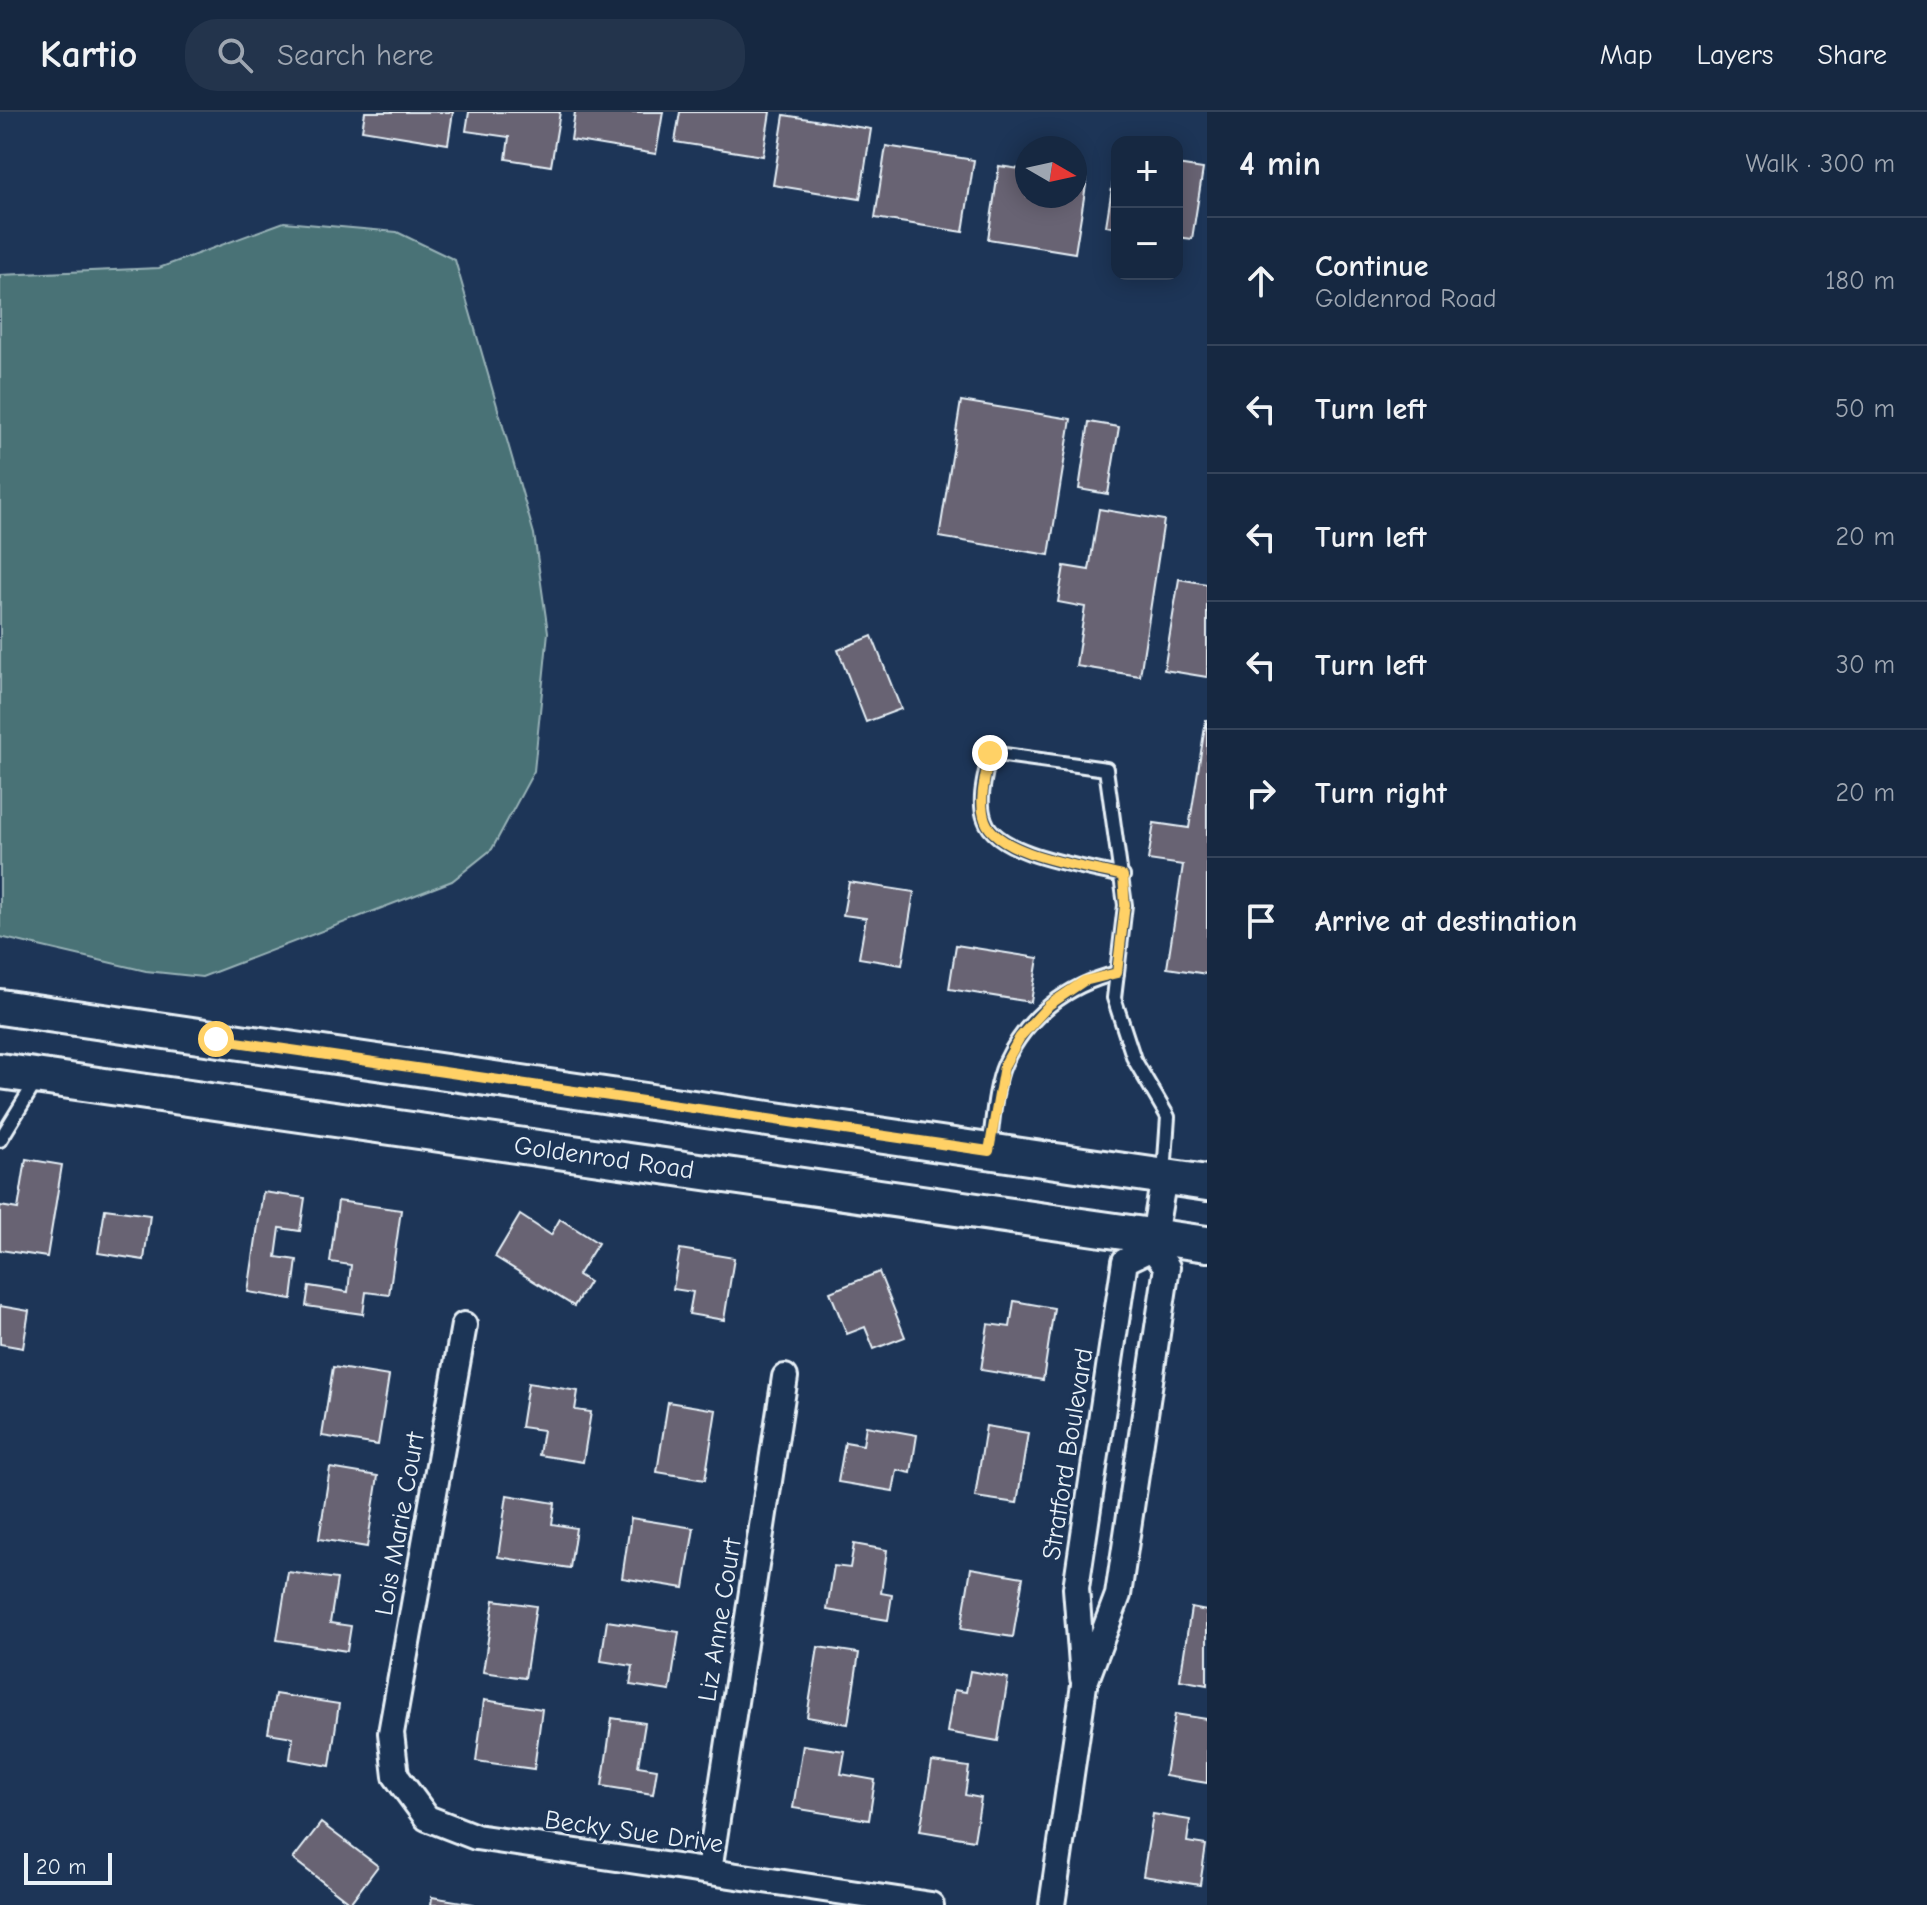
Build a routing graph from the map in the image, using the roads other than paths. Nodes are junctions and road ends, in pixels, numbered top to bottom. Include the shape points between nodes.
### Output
1 (1123, 876) junction
2 (1117, 973) junction
3 (0, 1007) edge
4 (0, 1071) edge
5 (39, 1077) junction
6 (0, 1140) edge
7 (989, 1151) junction
8 (1164, 1177) junction
9 (1207, 1183) edge
10 (1153, 1242) junction
11 (1207, 1244) edge
12 (464, 1325) dead end
13 (785, 1377) dead end
14 (1084, 1685) junction
15 (391, 1733) joint
16 (709, 1871) junction
17 (931, 1905) edge
18 (1052, 1905) edge

1 - 1 lane via 1106,769 990,753 983,817 991,834 1012,848
1 - 2 lane
2 - 7 lane via 1084,981 1049,1005 1020,1037 1004,1066
2 - 8 lane via 1114,998 1134,1059 1168,1117
3 - 7 main road
4 - 5 main road, Goldenrod Road
5 - 6 lane
5 - 10 main road, Goldenrod Road
7 - 8 main road
8 - 9 main road
8 - 10 street, Stratford Boulevard
10 - 11 main road, Goldenrod Road
10 - 14 street, Stratford Boulevard via 1167,1267 1118,1595
10 - 14 street, Stratford Boulevard via 1125,1261 1076,1588
12 - 15 street, Lois Marie Court
13 - 16 street, Liz Anne Court
14 - 18 street, Stratford Boulevard
15 - 16 street, Becky Sue Drive via 396,1776 427,1818 476,1837
16 - 17 street, Becky Sue Drive

